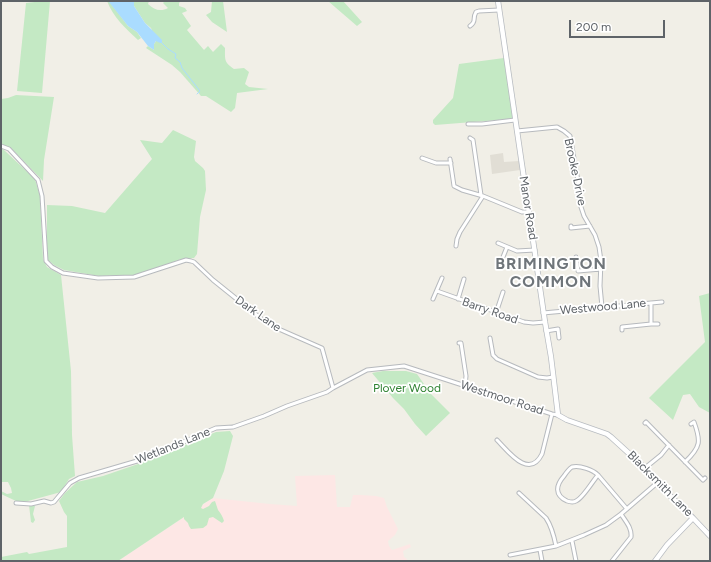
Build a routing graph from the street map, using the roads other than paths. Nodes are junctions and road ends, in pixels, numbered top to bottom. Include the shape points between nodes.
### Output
1 (498, 1) edge
2 (499, 10) junction
3 (470, 26) dead end
4 (515, 120) junction
5 (468, 124) dead end
6 (517, 131) junction
7 (470, 138) dead end
8 (1, 146) edge
9 (422, 158) dead end
10 (482, 196) junction
11 (529, 212) junction
12 (571, 226) dead end
13 (590, 226) junction
14 (498, 243) dead end
15 (456, 246) dead end
16 (507, 247) junction
17 (535, 250) junction
18 (503, 257) dead end
19 (576, 257) dead end
20 (601, 269) junction
21 (442, 278) dead end
22 (464, 279) dead end
23 (437, 291) junction
24 (503, 292) dead end
25 (434, 299) dead end
26 (458, 299) junction
27 (662, 302) dead end
28 (651, 303) junction
29 (602, 307) junction
30 (496, 312) junction
31 (544, 313) junction
32 (545, 322) junction
33 (651, 324) junction
34 (658, 324) dead end
35 (622, 330) dead end
36 (546, 331) junction
37 (490, 338) dead end
38 (559, 338) dead end
39 (459, 343) dead end
40 (553, 377) junction
41 (465, 386) junction
42 (333, 388) junction
43 (552, 414) junction
44 (558, 415) junction
45 (694, 422) dead end
46 (645, 423) dead end
47 (496, 440) dead end
48 (669, 445) junction
49 (686, 462) junction
50 (646, 468) junction
51 (598, 475) junction
52 (703, 480) dead end
53 (657, 483) junction
54 (519, 493) dead end
55 (16, 503) dead end
56 (627, 509) junction
57 (621, 514) junction
58 (693, 518) junction
59 (709, 533) edge
60 (572, 540) junction
61 (556, 546) junction
62 (540, 550) junction
63 (510, 555) dead end
64 (542, 561) edge
65 (576, 561) edge
66 (612, 561) edge
67 (655, 561) edge

1 - 2 street, Manor Road
2 - 3 street via 476,12 475,21
2 - 4 street, Manor Road
4 - 5 street
4 - 6 street, Manor Road
6 - 11 street, Manor Road
6 - 13 street, Brooke Drive via 557,127 570,136 580,204
7 - 10 street
8 - 42 street, Dark Lane via 9,149 38,180 42,196 46,261 52,267 63,272 98,278 134,277 186,260 194,262 212,280 264,321 322,348
9 - 10 street via 436,163 451,161 454,186
10 - 11 street via 522,212
10 - 15 street via 460,232
11 - 17 street, Manor Road
12 - 13 street
13 - 20 street, Brooke Drive via 599,247
14 - 16 street
16 - 17 street via 517,251
16 - 18 street
17 - 31 street, Manor Road
19 - 20 street via 578,271
20 - 29 street, Brooke Drive
21 - 23 street
22 - 26 street
23 - 25 street
23 - 26 street, Barry Road
24 - 30 street
26 - 30 street, Barry Road
27 - 28 street, Westwood Lane
28 - 29 street, Westwood Lane
28 - 33 street
29 - 31 street, Westwood Lane
30 - 32 street, Barry Road via 524,322
31 - 32 street, Manor Road
32 - 36 street, Manor Road
33 - 34 street
33 - 35 street via 622,327
36 - 38 street via 558,329
36 - 40 street, Manor Road
37 - 40 street via 493,355 497,359 538,377
39 - 41 street via 466,376
40 - 44 street, Manor Road
41 - 42 street, Westmoor Road via 404,366 367,370
41 - 43 street, Westmoor Road
42 - 55 street, Wetlands Lane via 233,427 216,428 144,459 79,478 70,483 54,502
43 - 44 street, Westmoor Road
43 - 47 street via 542,454 535,463 521,463
44 - 50 street, Blacksmith Lane via 607,434
45 - 49 street via 699,444
46 - 48 street
48 - 49 street
48 - 50 street
49 - 52 street
50 - 53 street, Blacksmith Lane
51 - 51 street via 581,467 572,468 558,484 558,493 565,500 577,501
51 - 56 street
53 - 56 street
53 - 58 street, Blacksmith Lane
54 - 61 street via 550,523
56 - 57 street
57 - 60 street via 584,536
57 - 66 street via 632,533
58 - 59 street, Blacksmith Lane
58 - 67 street
60 - 61 street
60 - 65 street
61 - 62 street
62 - 63 street
62 - 64 street

